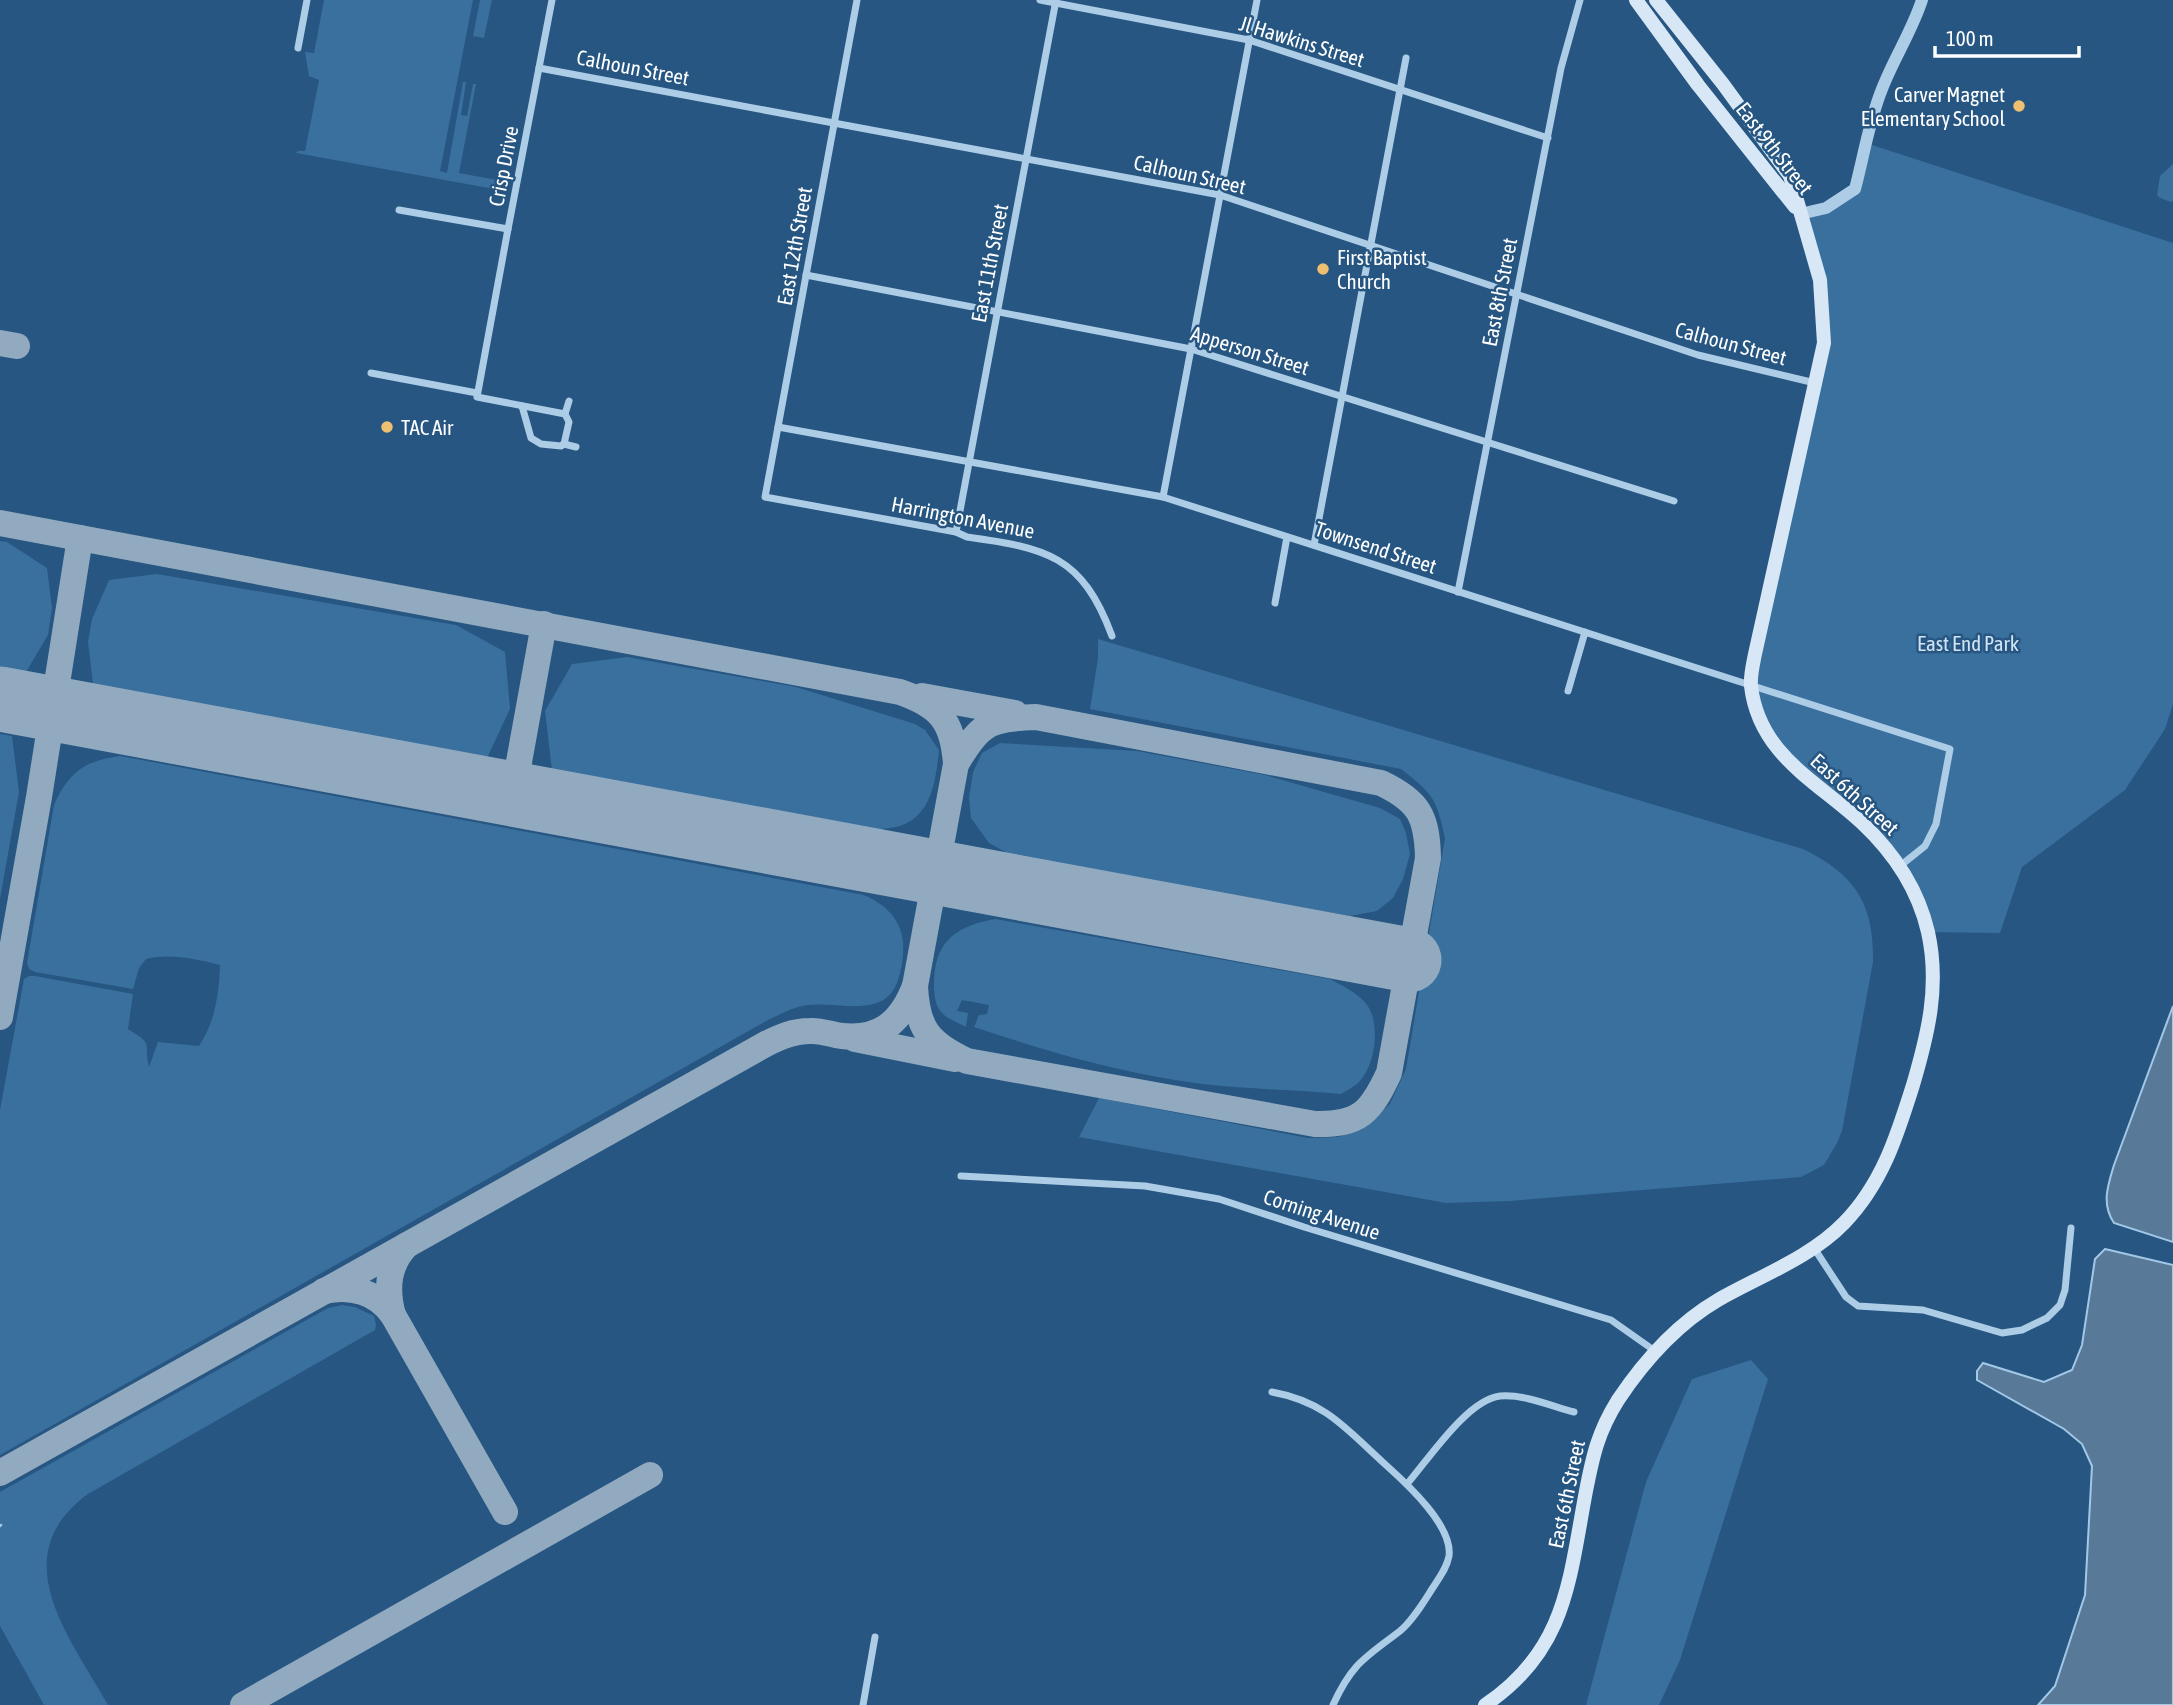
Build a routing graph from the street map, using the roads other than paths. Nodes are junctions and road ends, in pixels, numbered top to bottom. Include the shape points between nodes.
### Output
1 (307, 0) edge
2 (552, 0) edge
3 (857, 0) edge
4 (1040, 0) edge
5 (1257, 0) edge
6 (1580, 0) edge
7 (1636, 0) edge
8 (1656, 0) edge
9 (1922, 0) edge
10 (1056, 1) edge
11 (1249, 40) junction
12 (298, 48) dead end
13 (1406, 58) dead end
14 (540, 68) junction
15 (1400, 90) junction
16 (834, 123) junction
17 (1548, 138) junction
18 (1026, 159) junction
19 (1220, 195) junction
20 (399, 210) dead end
21 (1800, 214) junction
22 (508, 229) junction
23 (1371, 245) junction
24 (806, 275) junction
25 (1517, 294) junction
26 (997, 312) junction
27 (1191, 349) junction
28 (371, 373) dead end
29 (1816, 383) junction
30 (477, 393) junction
31 (1343, 397) junction
32 (569, 401) dead end
33 (522, 406) junction
34 (565, 414) junction
35 (778, 426) junction
36 (1487, 443) junction
37 (564, 444) junction
38 (576, 447) dead end
39 (969, 462) junction
40 (765, 497) joint
41 (1163, 497) junction
42 (1674, 500) dead end
43 (956, 532) junction
44 (1287, 537) junction
45 (1314, 545) junction
46 (1458, 592) junction
47 (1275, 603) dead end
48 (1585, 632) junction
49 (1112, 636) dead end
50 (1751, 684) junction
51 (1568, 691) dead end
52 (1900, 866) junction
53 (961, 1177) dead end
54 (2071, 1228) dead end
55 (1814, 1248) junction
56 (1656, 1352) junction
57 (1272, 1392) dead end
58 (1574, 1412) dead end
59 (1407, 1484) junction
60 (875, 1637) dead end
61 (863, 1705) edge
62 (1333, 1705) edge
63 (1485, 1705) edge

1 - 12 street
2 - 14 street, Crisp Drive
3 - 16 street, East 12th Street
4 - 10 street, Jl Hawkins Street
5 - 11 street
6 - 17 street, East 8th Street
7 - 21 main road, East 9th Street
8 - 21 main road, East 9th Street via 1790,176
9 - 21 street via 1882,89 1855,189 1826,208
10 - 11 street, Jl Hawkins Street
10 - 18 street, East 11th Street
11 - 15 street, Jl Hawkins Street
11 - 19 street
13 - 15 street
14 - 16 street, Calhoun Street
14 - 22 street, Crisp Drive
15 - 17 street, Jl Hawkins Street
15 - 23 street
16 - 18 street, Calhoun Street
16 - 24 street, East 12th Street
17 - 25 street, East 8th Street
18 - 19 street, Calhoun Street
18 - 26 street, East 11th Street
19 - 23 street, Calhoun Street
19 - 27 street
20 - 22 street, Crisp Drive
21 - 29 main road, East 6th Street via 1820,280 1824,343
22 - 30 street
23 - 25 street, Calhoun Street
23 - 31 street
24 - 26 street, Apperson Street
24 - 35 street, East 12th Street
25 - 29 street, Calhoun Street via 1699,355
25 - 36 street, East 8th Street
26 - 27 street, Apperson Street
26 - 39 street, East 11th Street
27 - 31 street, Apperson Street
27 - 41 street
28 - 30 street
29 - 50 main road, East 6th Street
30 - 33 street via 477,397
31 - 36 street, Apperson Street
31 - 45 street
32 - 34 street
33 - 34 street
33 - 37 street via 531,438 541,444
34 - 37 street via 569,422
35 - 39 street, Townsend Street
35 - 40 street, East 12th Street
36 - 42 street, Apperson Street
36 - 46 street, East 8th Street
37 - 38 street
39 - 41 street, Townsend Street
39 - 43 street, East 11th Street
40 - 43 street, Harrington Avenue
41 - 44 street, Townsend Street
43 - 49 street, Harrington Avenue via 1042,550 1062,562 1090,591
44 - 45 street, Townsend Street
44 - 47 street
45 - 46 street, Townsend Street
46 - 48 street, Townsend Street
48 - 50 street, Townsend Street
48 - 51 street
50 - 52 main road, East 6th Street via 1757,711 1778,751 1860,821
50 - 52 street, Townsend Street via 1950,749 1936,824 1925,846
52 - 55 main road, East 6th Street via 1928,932 1934,995 1930,1022 1899,1130 1877,1180 1842,1225
53 - 56 street, Corning Avenue via 1145,1186 1219,1199 1611,1320
54 - 55 street via 2060,1305 2047,1318 2002,1333 1923,1310 1858,1306 1846,1297
55 - 56 main road, East 6th Street via 1708,1307
56 - 63 main road, East 6th Street via 1631,1381 1594,1446 1565,1601 1555,1628 1538,1657
57 - 59 street via 1304,1399 1324,1410
58 - 59 street via 1520,1398 1492,1398 1472,1409
59 - 62 street via 1444,1533 1448,1563 1411,1620 1352,1670
60 - 61 street

